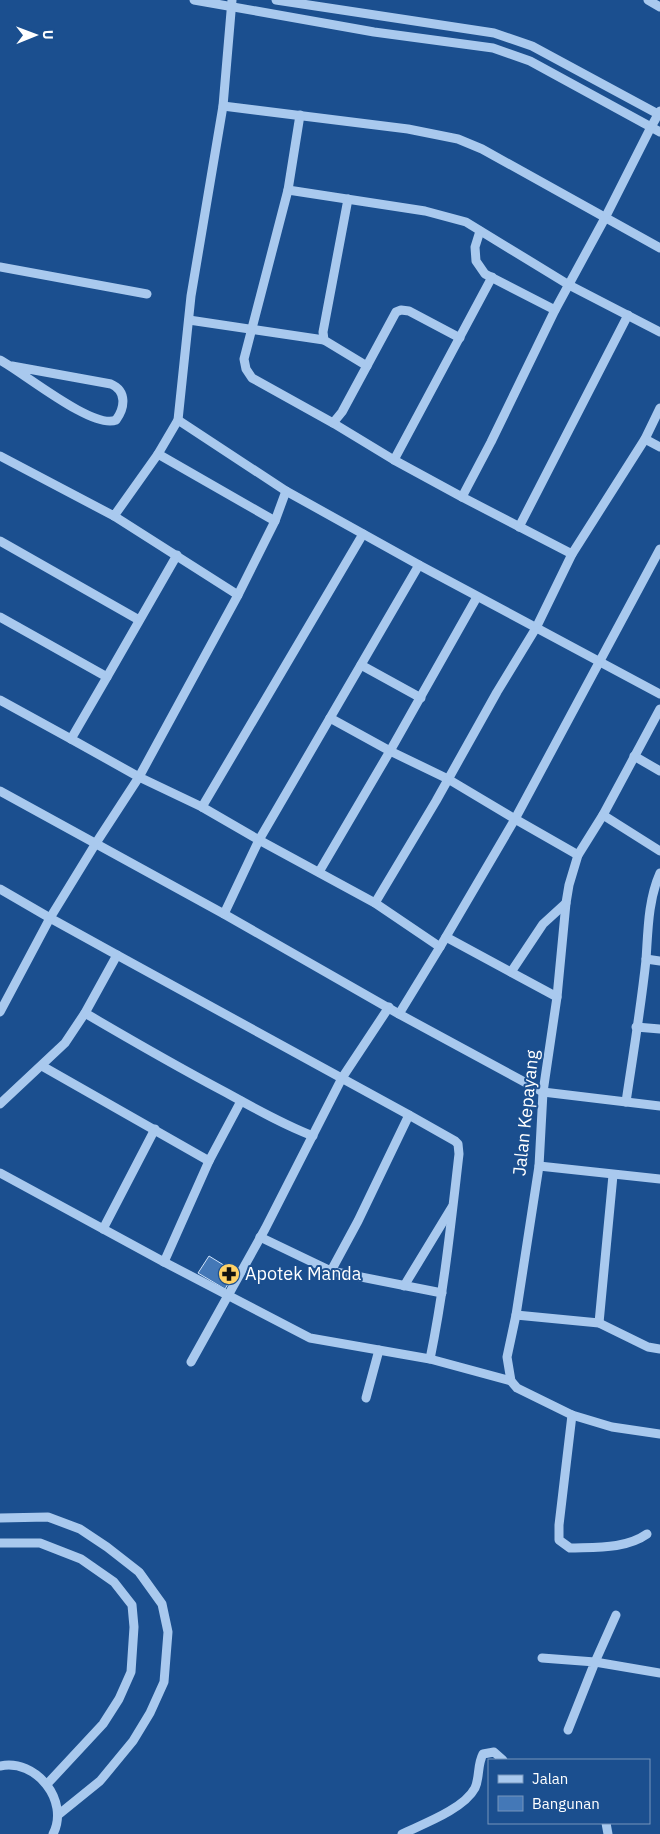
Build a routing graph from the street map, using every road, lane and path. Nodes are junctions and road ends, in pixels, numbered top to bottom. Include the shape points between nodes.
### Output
1 (194, 0) edge
2 (276, 0) edge
3 (648, 0) edge
4 (231, 3) edge
5 (660, 7) edge
6 (223, 106) junction
7 (659, 114) edge
8 (300, 115) junction
9 (650, 126) junction
10 (660, 132) edge
11 (288, 190) junction
12 (348, 199) junction
13 (605, 218) junction
14 (480, 231) junction
15 (660, 248) edge
16 (0, 267) edge
17 (492, 277) junction
18 (569, 285) junction
19 (147, 294) dead end
20 (555, 310) junction
21 (628, 315) junction
22 (189, 320) junction
23 (252, 329) junction
24 (660, 332) edge
25 (460, 338) junction
26 (324, 340) junction
27 (0, 360) edge
28 (12, 366) junction
29 (367, 366) junction
30 (660, 408) edge
31 (178, 420) junction
32 (333, 423) junction
33 (644, 439) junction
34 (660, 447) edge
35 (158, 454) junction
36 (0, 456) edge
37 (394, 460) junction
38 (286, 491) junction
39 (462, 497) junction
40 (114, 516) junction
41 (275, 521) junction
42 (519, 527) junction
43 (363, 534) junction
44 (0, 541) edge
45 (660, 549) edge
46 (572, 554) junction
47 (177, 555) junction
48 (419, 566) junction
49 (238, 595) junction
50 (477, 597) junction
51 (0, 617) edge
52 (139, 620) junction
53 (536, 628) junction
54 (600, 663) junction
55 (360, 665) junction
56 (107, 677) junction
57 (660, 694) edge
58 (421, 698) junction
59 (0, 700) edge
60 (660, 709) edge
61 (330, 718) junction
62 (71, 739) junction
63 (390, 751) junction
64 (634, 756) junction
65 (660, 771) edge
66 (139, 777) junction
67 (448, 779) junction
68 (0, 790) edge
69 (202, 807) junction
70 (603, 814) junction
71 (515, 820) junction
72 (259, 840) junction
73 (96, 843) junction
74 (660, 850) edge
75 (578, 855) junction
76 (319, 872) junction
77 (660, 873) edge
78 (0, 889) edge
79 (375, 903) junction
80 (566, 903) junction
81 (224, 914) junction
82 (50, 918) junction
83 (446, 937) junction
84 (440, 947) junction
85 (117, 955) junction
86 (646, 959) junction
87 (660, 961) edge
88 (511, 972) junction
89 (556, 997) junction
90 (389, 1007) junction
91 (0, 1012) edge
92 (85, 1013) junction
93 (399, 1014) junction
94 (636, 1027) junction
95 (660, 1029) edge
96 (42, 1066) junction
97 (342, 1078) junction
98 (543, 1092) junction
99 (241, 1101) junction
100 (626, 1102) junction
101 (0, 1104) edge
102 (660, 1106) edge
103 (409, 1115) junction
104 (155, 1130) junction
105 (313, 1136) junction
106 (209, 1161) junction
107 (538, 1166) junction
108 (0, 1173) edge
109 (613, 1175) junction
110 (660, 1179) edge
111 (453, 1204) junction
112 (103, 1229) junction
113 (260, 1237) junction
114 (164, 1262) junction
115 (330, 1272) junction
116 (404, 1286) junction
117 (442, 1293) junction
118 (228, 1295) junction
119 (516, 1314) junction
120 (599, 1323) junction
121 (660, 1349) edge
122 (379, 1350) junction
123 (430, 1359) junction
124 (190, 1362) dead end
125 (511, 1381) junction
126 (366, 1398) dead end
127 (572, 1415) junction
128 (660, 1434) edge
129 (0, 1518) edge
130 (647, 1534) dead end
131 (0, 1543) edge
132 (616, 1615) dead end
133 (542, 1658) dead end
134 (595, 1662) junction
135 (660, 1673) edge
136 (568, 1730) dead end
137 (502, 1759) edge
138 (0, 1766) edge
139 (46, 1783) junction
140 (58, 1815) junction
141 (53, 1834) edge
142 (402, 1834) edge

1 - 4 street
2 - 7 street via 494,33 532,46
3 - 5 street
4 - 6 street
4 - 9 street via 374,32 493,48 530,61
6 - 8 street
6 - 22 street
7 - 9 street
8 - 11 street
8 - 13 street via 458,139
9 - 10 street
9 - 13 street
11 - 12 street
11 - 23 street
12 - 14 street via 425,211 466,222
12 - 26 street
13 - 15 street
13 - 18 street
14 - 17 street via 475,247 476,260 484,274
14 - 18 street
16 - 19 street
17 - 20 street
17 - 25 street
18 - 20 street
18 - 21 street
20 - 39 street
21 - 24 street
21 - 42 street
22 - 23 street
22 - 31 street
23 - 26 street
23 - 32 street via 244,359 252,378
25 - 29 street via 409,311 400,310
25 - 37 street
26 - 29 street
27 - 28 street
28 - 28 street via 60,400 106,422 116,420 124,408 121,390 112,384
29 - 32 street
30 - 33 street
31 - 35 street
31 - 38 street
32 - 37 street
33 - 34 street
33 - 46 street
35 - 40 street
35 - 41 street
36 - 40 street
37 - 39 street
38 - 41 street
38 - 43 street
39 - 42 street
40 - 47 street
41 - 49 street
42 - 46 street
43 - 48 street
43 - 69 street
44 - 52 street
45 - 54 street
46 - 53 street
47 - 49 street
47 - 52 street
48 - 50 street
48 - 55 street
49 - 66 street
50 - 53 street
50 - 58 street
51 - 56 street
52 - 56 street
53 - 54 street
53 - 67 street
54 - 57 street
54 - 71 street
55 - 58 street
55 - 61 street
56 - 62 street
58 - 63 street
59 - 62 street
60 - 64 street, Jalan Kepayang
61 - 63 street
61 - 72 street
62 - 66 street
63 - 67 street
63 - 76 street
64 - 65 street
64 - 70 street, Jalan Kepayang
66 - 69 street
66 - 73 street
67 - 71 street
67 - 79 street
68 - 73 street
69 - 72 street
70 - 74 street
70 - 75 street, Jalan Kepayang
71 - 75 street
71 - 83 street
72 - 76 street
72 - 81 street
73 - 81 street
73 - 82 street
75 - 80 street, Jalan Kepayang
76 - 79 street
77 - 86 street via 647,923
78 - 82 street
79 - 84 street
80 - 88 street via 543,924
80 - 89 street, Jalan Kepayang
81 - 90 street
82 - 85 street
82 - 91 street
83 - 84 street
83 - 88 street
84 - 93 street
85 - 92 street
85 - 97 street
86 - 87 street
86 - 94 street
88 - 89 street
89 - 98 street, Jalan Kepayang
90 - 93 street
90 - 97 street
92 - 96 street via 65,1043
92 - 99 street
93 - 98 street
94 - 95 street
94 - 100 street
96 - 101 street
96 - 104 street
97 - 103 street
97 - 105 street
98 - 100 street
98 - 107 street, Jalan Kepayang
99 - 105 street
99 - 106 street
100 - 102 street
103 - 111 street via 458,1144
103 - 115 street
104 - 106 street
104 - 112 street
105 - 113 street
106 - 114 street
107 - 109 street
107 - 119 street, Jalan Kepayang
108 - 112 street
109 - 110 street
109 - 120 street
111 - 116 street
111 - 117 street
112 - 114 street
113 - 115 street
113 - 118 street
114 - 118 street
115 - 116 street
116 - 117 street
117 - 123 street
118 - 122 street via 310,1338
118 - 124 street
119 - 120 street
119 - 125 street, Jalan Kepayang via 507,1357
120 - 121 street via 648,1347
122 - 123 street
122 - 126 street
123 - 125 street
125 - 127 street via 517,1388
127 - 128 street via 612,1427
127 - 130 street via 559,1540 570,1548 606,1546 636,1541
129 - 140 street via 48,1518 80,1529 107,1547 140,1572 162,1604 168,1632 164,1682 150,1713 133,1741 100,1780
131 - 139 street via 40,1543 81,1559 114,1582 132,1605 131,1672 119,1699 103,1724
132 - 134 street
133 - 134 street
134 - 135 street
134 - 136 street
137 - 142 street via 494,1752 483,1754 474,1789 455,1808
138 - 139 street via 28,1770
139 - 140 street via 55,1798
140 - 141 street

